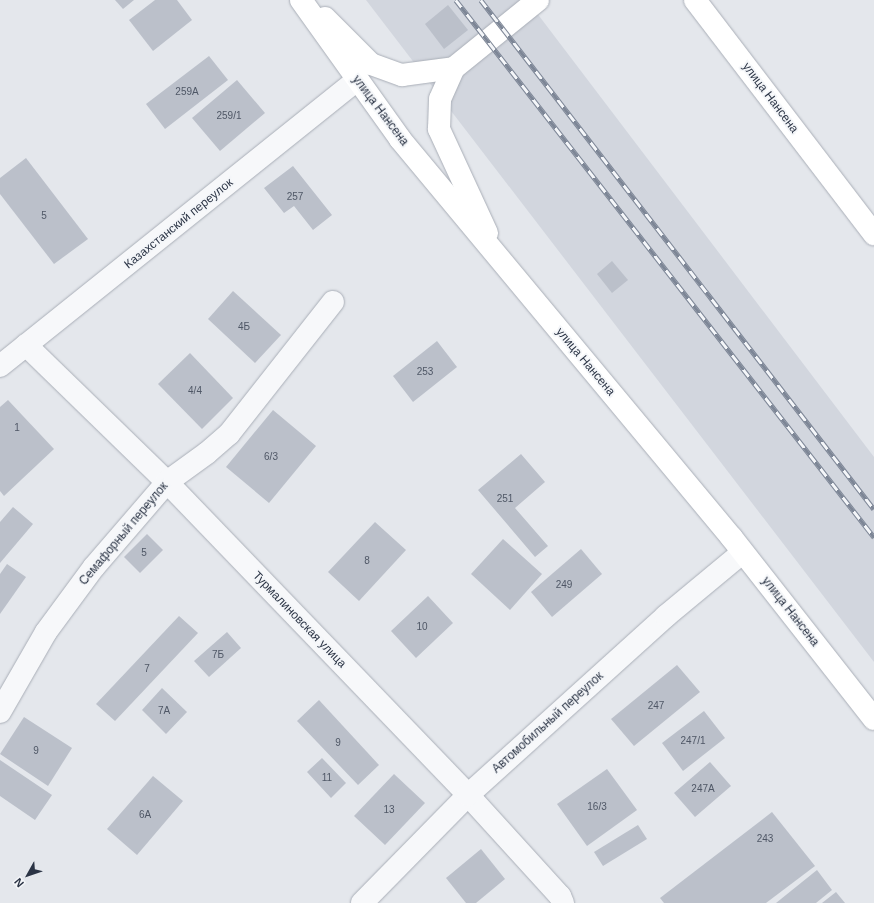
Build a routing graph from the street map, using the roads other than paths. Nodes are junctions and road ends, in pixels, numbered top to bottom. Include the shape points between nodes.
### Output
1 (301, 0) edge
2 (305, 0) edge
3 (538, 0) edge
4 (695, 0) edge
5 (454, 68) junction
6 (357, 80) junction
7 (874, 234) edge
8 (498, 258) junction
9 (333, 302) dead end
10 (26, 345) junction
11 (0, 366) edge
12 (167, 482) junction
13 (742, 552) junction
14 (0, 712) edge
15 (874, 719) edge
16 (468, 795) junction
17 (362, 903) edge
18 (563, 903) edge

1 - 6 main road, улица Нансена
2 - 5 main road via 372,64 402,75
3 - 5 main road
4 - 7 main road, улица Нансена
5 - 8 main road via 440,98 439,129
6 - 8 main road, улица Нансена via 400,139
6 - 10 street, Казахстанский переулок
8 - 13 main road, улица Нансена
9 - 12 street, Семафорный переулок via 229,434
10 - 11 street, Казахстанский переулок
10 - 12 street, Турмалиновская улица
12 - 14 street, Семафорный переулок via 94,567 46,632
12 - 16 street, Турмалиновская улица
13 - 15 main road, улица Нансена
13 - 16 street, Автомобильный переулок via 666,616
16 - 17 street, Автомобильный переулок
16 - 18 street, Турмалиновская улица via 560,896

